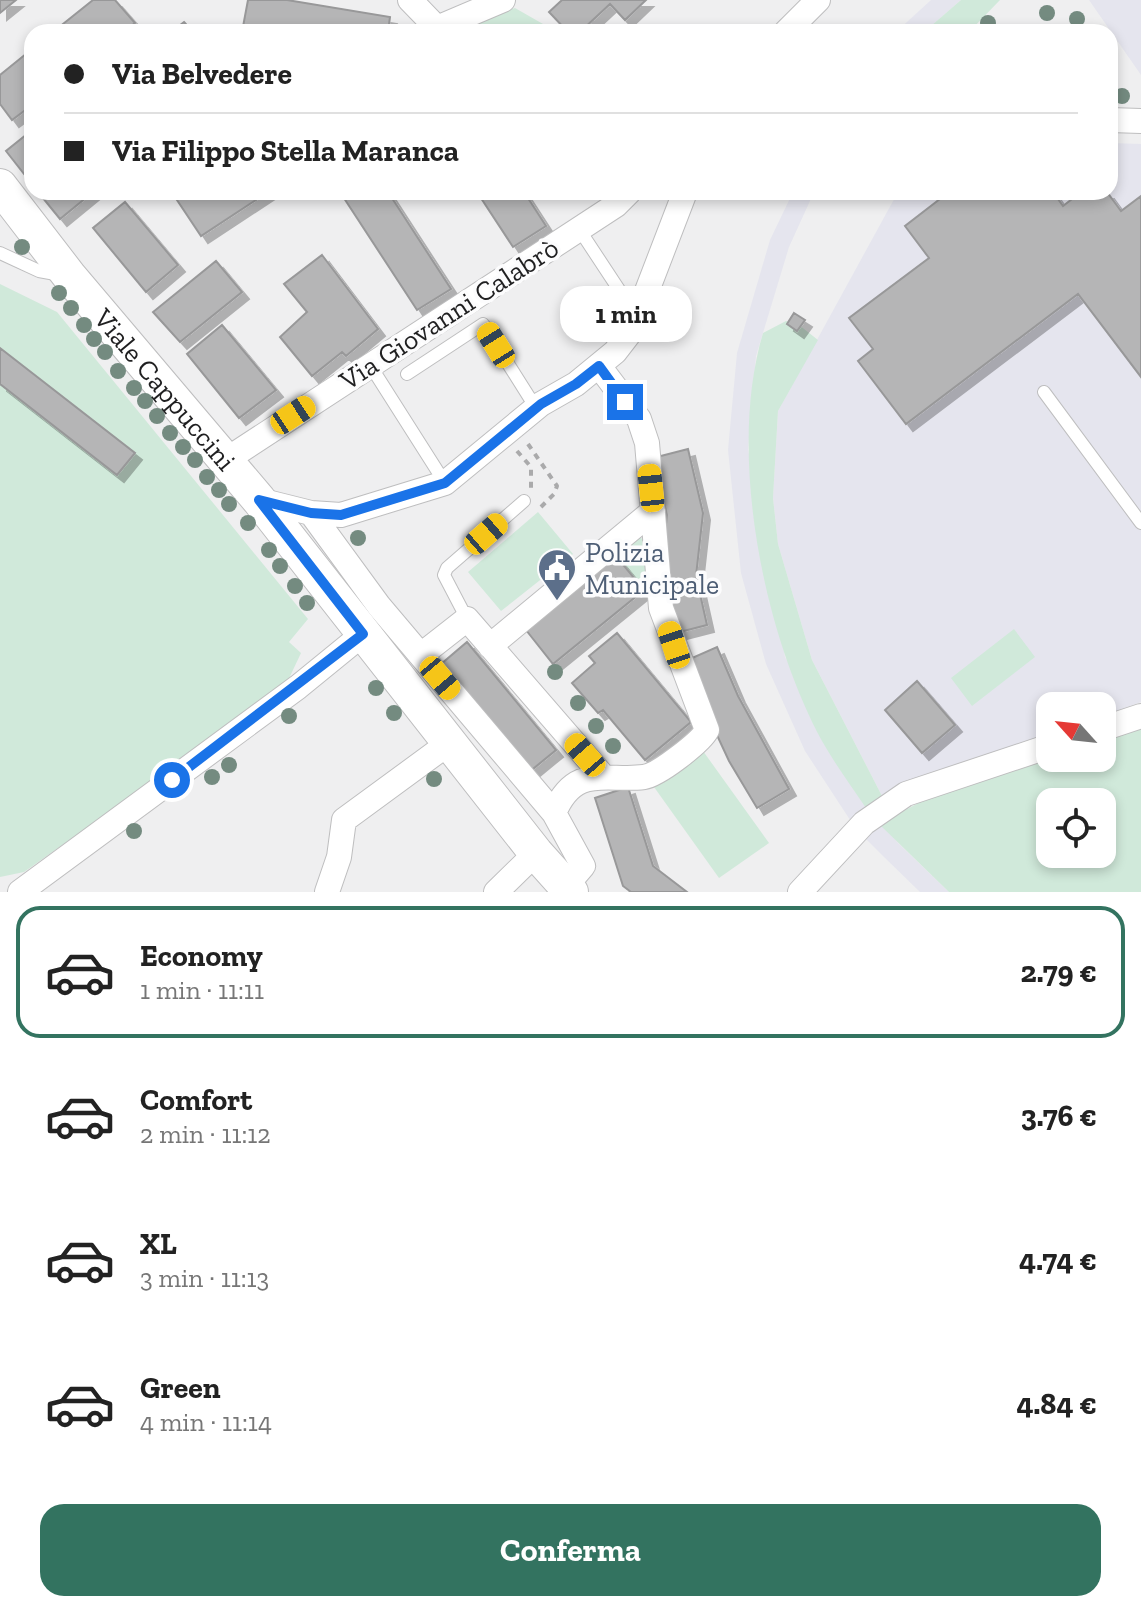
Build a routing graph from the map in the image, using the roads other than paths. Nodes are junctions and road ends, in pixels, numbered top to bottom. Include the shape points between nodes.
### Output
1 (410, 0) edge
2 (503, 0) edge
3 (818, 0) edge
4 (433, 24) edge
5 (452, 24) edge
6 (794, 24) edge
7 (1118, 120) edge
8 (1141, 121) edge
9 (0, 186) edge
10 (611, 200) edge
11 (682, 200) edge
12 (579, 229) junction
13 (0, 253) edge
14 (70, 277) junction
15 (637, 317) junction
16 (370, 365) junction
17 (599, 366) junction
18 (407, 374) dead end
19 (1044, 392) dead end
20 (536, 408) junction
21 (226, 460) junction
22 (445, 483) junction
23 (526, 498) road end
24 (259, 500) junction
25 (653, 511) junction
26 (311, 513) junction
27 (1141, 523) edge
28 (467, 619) junction
29 (363, 634) junction
30 (490, 646) junction
31 (421, 655) junction
32 (1141, 716) edge
33 (1116, 724) edge
34 (449, 743) junction
35 (1036, 751) edge
36 (602, 775) junction
37 (554, 813) junction
38 (536, 853) junction
39 (568, 890) edge
40 (20, 892) edge
41 (327, 892) edge
42 (496, 892) edge
43 (800, 892) edge

1 - 4 street
2 - 5 street
3 - 6 street
7 - 8 street
9 - 14 street, Viale Cappuccini
10 - 12 street, Via Giovanni Calabrò
11 - 15 street
12 - 15 lane
12 - 16 street, Via Giovanni Calabrò
13 - 14 lane via 39,271
14 - 21 street, Viale Cappuccini
15 - 17 street via 632,330
16 - 21 street, Via Giovanni Calabrò
16 - 22 lane
17 - 20 street
17 - 25 street via 639,419 647,443
18 - 20 lane via 483,324
19 - 27 lane
20 - 22 street via 513,436
21 - 24 street, Viale Cappuccini
22 - 26 street via 341,515
23 - 28 lane via 447,568 444,575
24 - 26 street
24 - 29 street, Viale Cappuccini
25 - 30 street
25 - 36 street via 661,608 707,730 702,740 646,777
26 - 31 street
28 - 30 street
28 - 31 street
29 - 34 street, Viale Cappuccini
29 - 40 street
30 - 36 street
31 - 37 street
32 - 33 street
34 - 38 street, Viale Cappuccini
34 - 41 street via 344,820
35 - 43 street via 906,794 864,823
36 - 37 street via 585,780 560,799
37 - 39 street via 583,866
38 - 39 street, Viale Cappuccini
38 - 42 street

